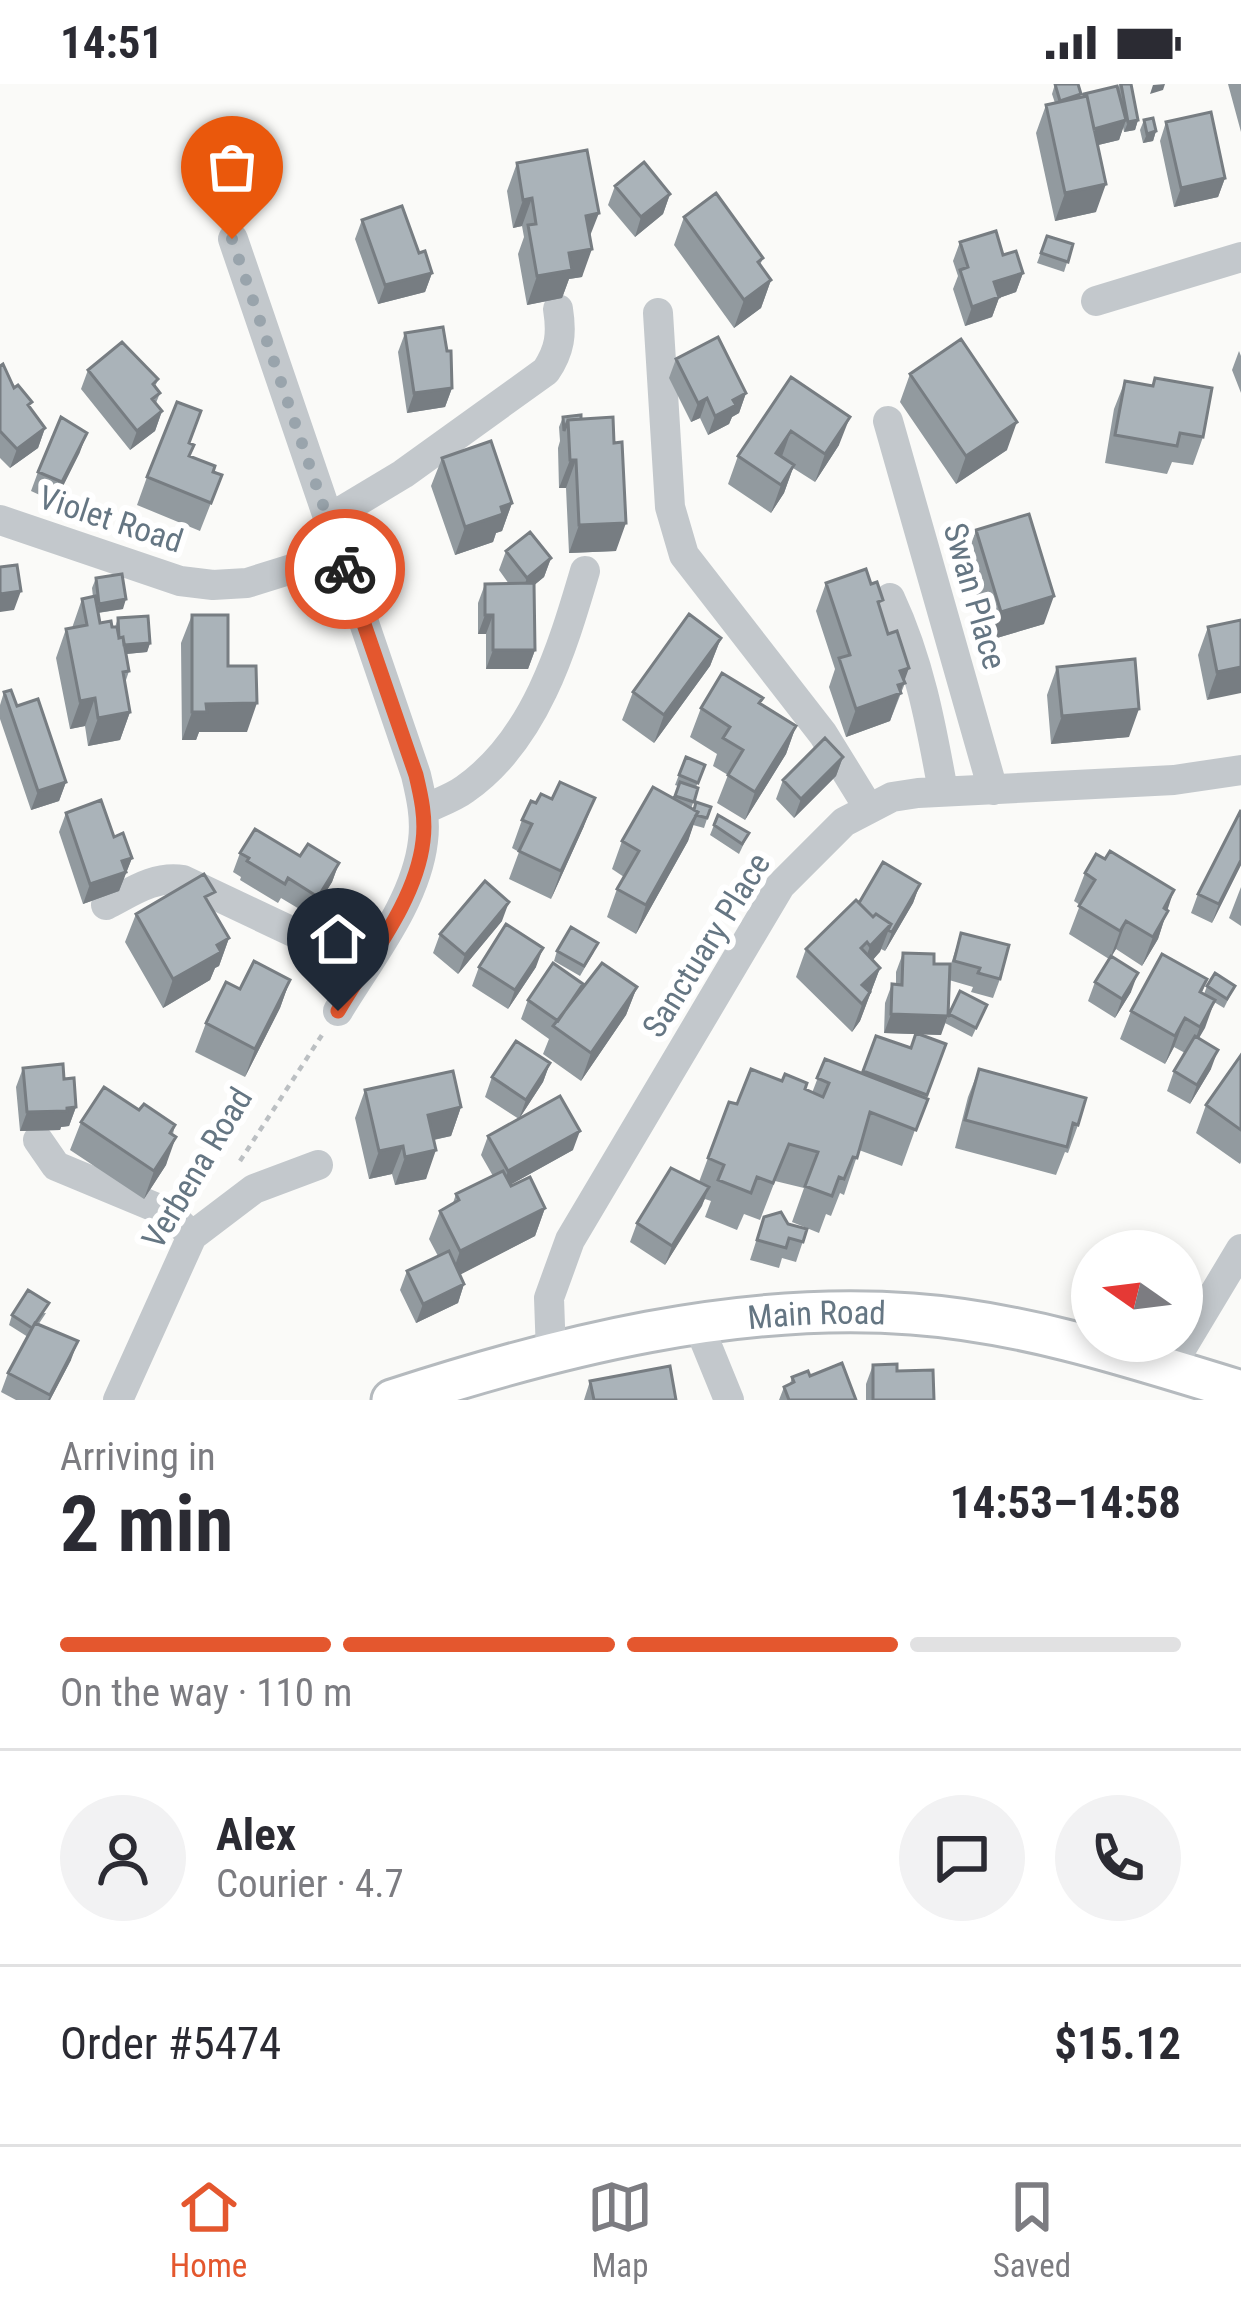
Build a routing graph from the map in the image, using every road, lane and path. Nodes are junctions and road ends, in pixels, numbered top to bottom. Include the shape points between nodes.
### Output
1 (232, 239) dead end
2 (1241, 257) edge
3 (1096, 301) dead end
4 (558, 309) dead end
5 (658, 313) dead end
6 (888, 421) dead end
7 (328, 519) junction
8 (0, 520) edge
9 (340, 554) junction
10 (585, 571) dead end
11 (890, 598) dead end
12 (1241, 770) edge
13 (993, 790) junction
14 (943, 791) junction
15 (868, 807) junction
16 (423, 810) junction
17 (106, 905) dead end
18 (365, 966) junction
19 (338, 1011) joint
20 (38, 1140) dead end
21 (240, 1161) dead end
22 (319, 1165) dead end
23 (191, 1236) junction
24 (1241, 1249) edge
25 (698, 1324) junction
26 (551, 1354) junction
27 (1168, 1369) junction
28 (1241, 1391) edge
29 (118, 1400) edge
30 (392, 1400) edge
31 (729, 1400) edge

1 - 7 street
2 - 3 street
4 - 7 street via 562,332 546,370
5 - 15 street via 670,507 684,555 823,734
6 - 13 street, Swan Place
7 - 9 street
8 - 9 street, Violet Road via 213,585 247,583
9 - 16 street
10 - 16 street via 564,642 518,734 464,790
11 - 14 street via 916,664
12 - 13 street, Sanctuary Place
13 - 14 street, Sanctuary Place
14 - 15 street, Sanctuary Place
15 - 26 street, Sanctuary Place via 779,886 570,1240 548,1298
16 - 18 street via 417,869
17 - 18 street via 154,882 183,880
18 - 19 street
19 - 21 path, Verbena Road
20 - 23 street via 56,1166 157,1208
22 - 23 street via 254,1189
23 - 29 street, Verbena Road
24 - 27 street
25 - 26 main road, Main Road
25 - 27 main road, Main Road via 914,1314 1047,1336
25 - 31 street
26 - 30 main road, Main Road
27 - 28 main road, Main Road

